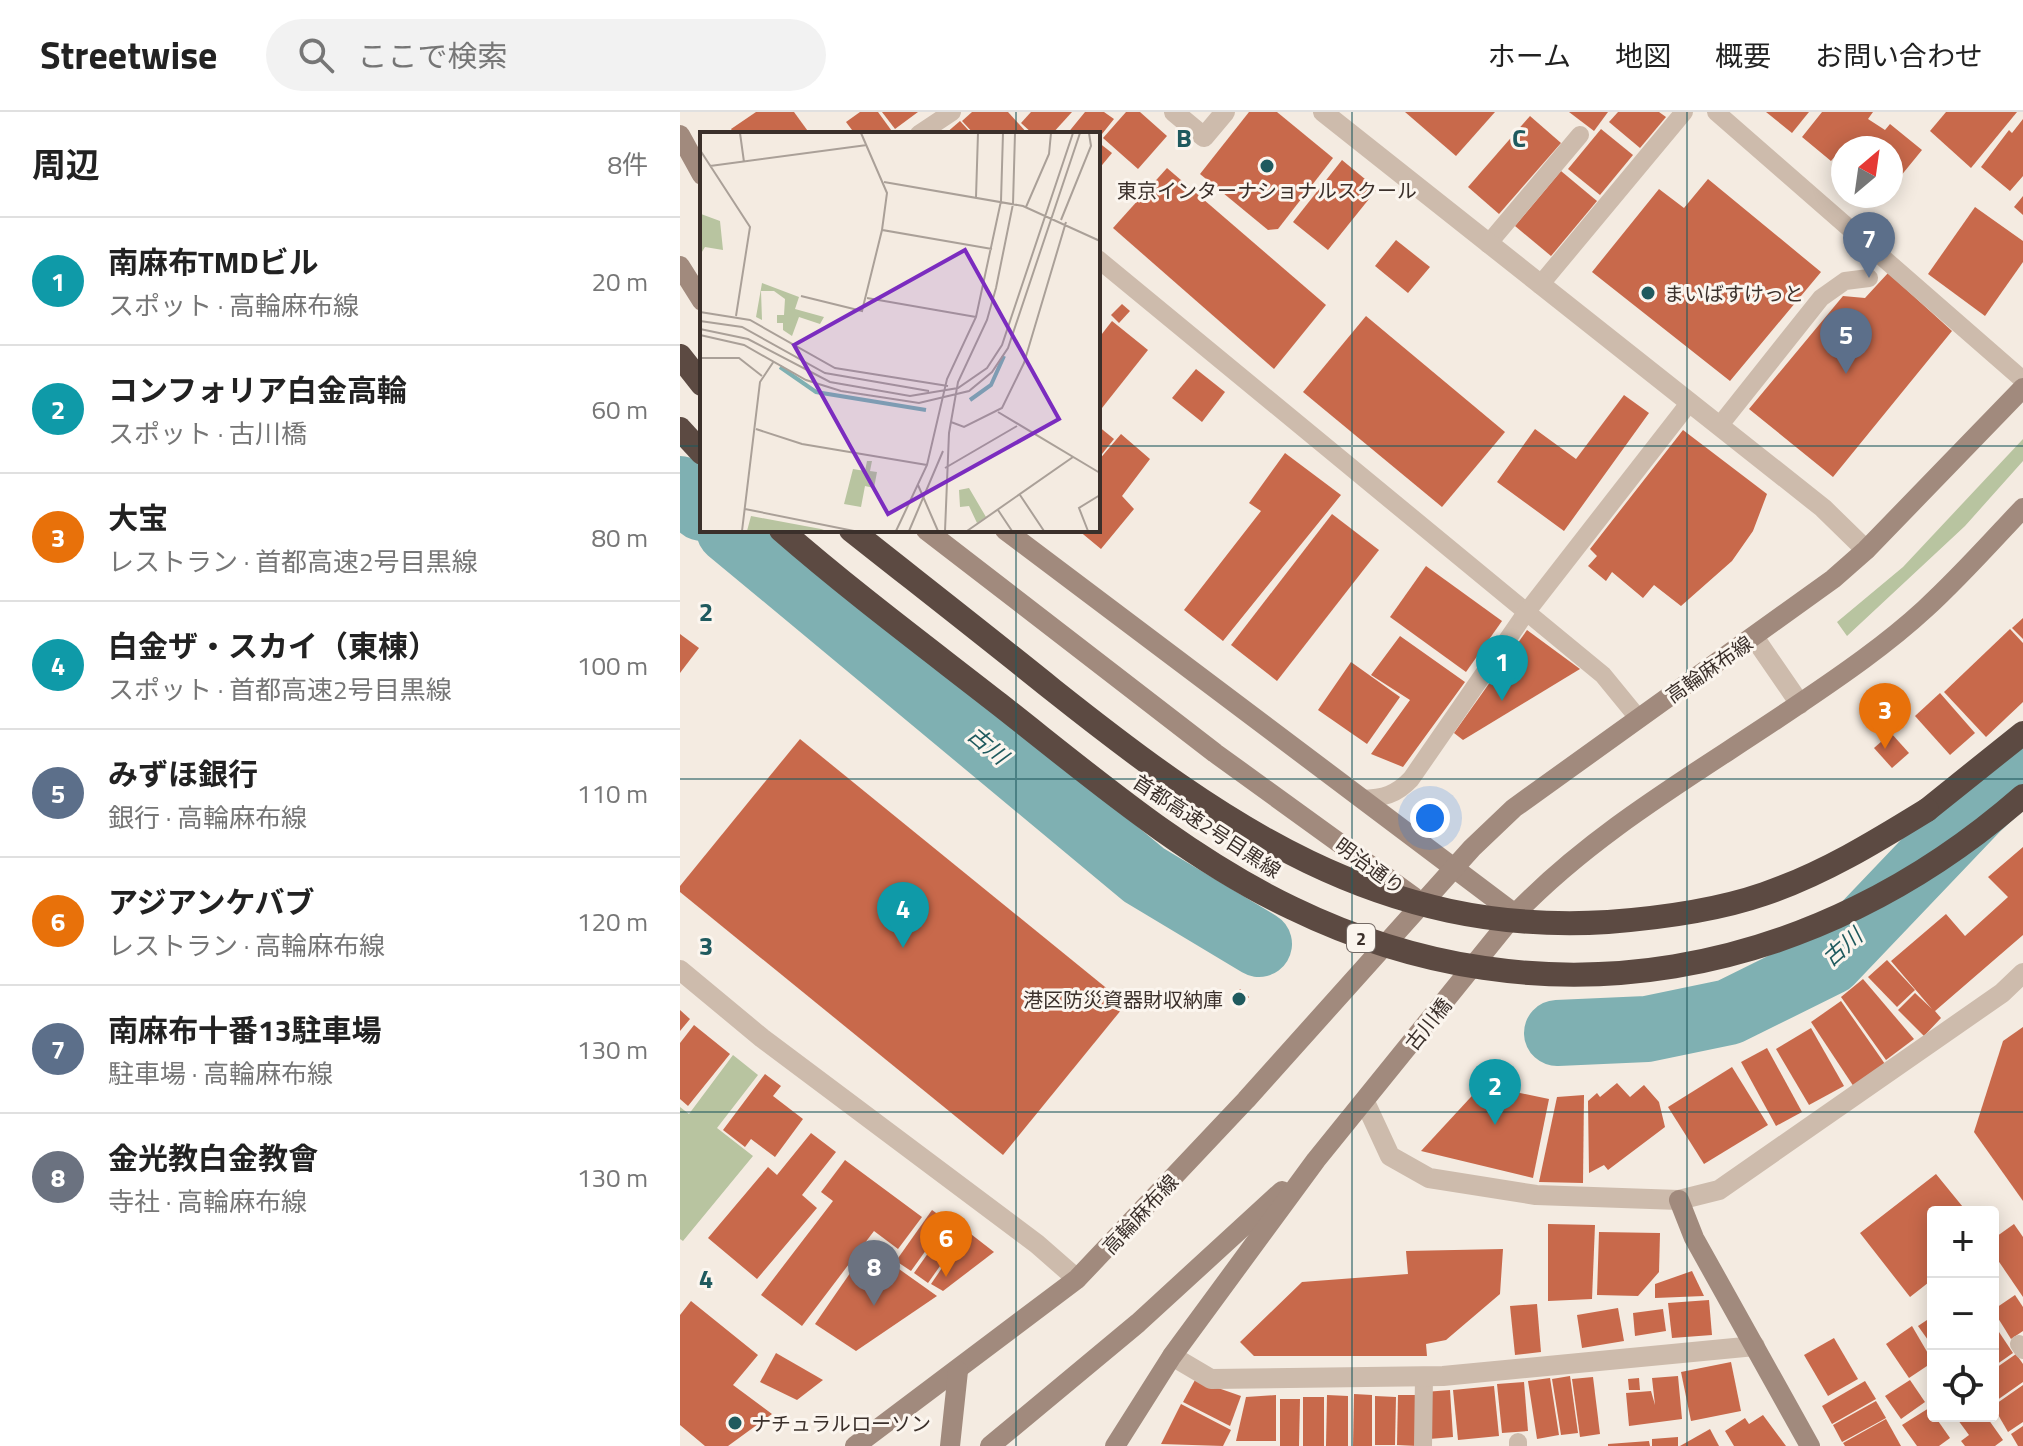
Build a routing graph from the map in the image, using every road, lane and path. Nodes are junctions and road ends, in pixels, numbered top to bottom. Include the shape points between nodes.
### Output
1 (952, 112) edge
2 (1174, 112) edge
3 (1225, 112) edge
4 (1323, 112) edge
5 (1684, 112) edge
6 (1716, 112) edge
7 (922, 132) edge
8 (680, 135) edge
9 (1580, 135) dead end
10 (700, 171) edge
11 (1488, 244) junction
12 (1100, 261) edge
13 (680, 266) edge
14 (1869, 278) dead end
15 (1540, 285) junction
16 (700, 298) edge
17 (680, 356) edge
18 (2023, 380) edge
19 (700, 381) edge
20 (2023, 388) edge
21 (1690, 402) junction
22 (1720, 425) junction
23 (680, 429) edge
24 (700, 451) edge
25 (2023, 508) edge
26 (784, 532) edge
27 (854, 532) edge
28 (929, 532) edge
29 (1008, 532) edge
30 (1866, 550) junction
31 (1525, 614) junction
32 (1754, 637) junction
33 (1800, 704) junction
34 (1639, 719) junction
35 (2023, 733) edge
36 (2023, 796) edge
37 (1362, 799) junction
38 (1453, 868) junction
39 (1422, 903) junction
40 (1515, 914) junction
41 (680, 970) edge
42 (2023, 973) edge
43 (1365, 1102) junction
44 (1316, 1160) junction
45 (1679, 1200) junction
46 (1077, 1279) junction
47 (1755, 1346) junction
48 (1172, 1356) junction
49 (958, 1371) junction
50 (1424, 1377) junction
51 (855, 1446) edge
52 (950, 1446) edge
53 (990, 1446) edge
54 (1115, 1446) edge
55 (1423, 1446) edge
56 (1810, 1446) edge

1 - 7 lane
2 - 3 street via 1204,137
4 - 11 street
5 - 15 lane
6 - 18 lane
8 - 10 main road
9 - 11 lane
11 - 15 street
12 - 31 lane
13 - 16 main road
14 - 22 lane via 1845,281 1821,298
15 - 21 street
17 - 19 highway
20 - 30 main road, 高輪麻布線
21 - 22 street
21 - 31 lane
22 - 30 street
23 - 24 highway
25 - 33 main road via 1924,610
26 - 36 highway, 首都高速2号目黒線 / 2, bridge via 1184,845 1315,919 1442,962 1577,977 1630,974 1732,955 1822,924 1915,877
27 - 35 highway, 首都高速2号目黒線, bridge via 1209,807 1349,880 1454,914 1523,923 1602,922 1677,915 1763,895 1846,859 1916,818
28 - 39 main road, 明治通り via 1203,744
29 - 37 main road
30 - 32 main road, 高輪麻布線
31 - 34 lane via 1603,675
31 - 37 lane via 1411,779 1382,798
32 - 33 street
32 - 34 main road, 高輪麻布線
33 - 40 main road via 1587,847
34 - 38 main road, 高輪麻布線 via 1514,808
37 - 38 main road
38 - 39 main road, 高輪麻布線
38 - 40 main road
39 - 40 main road, 明治通り
39 - 46 main road, 高輪麻布線
40 - 43 main road, 古川橋
41 - 46 street
42 - 45 street via 2002,993 1719,1190
43 - 44 main road
43 - 45 street via 1390,1156 1429,1178 1536,1195
44 - 48 main road
44 - 53 main road via 1138,1323
45 - 47 main road via 1694,1238
46 - 49 main road, 高輪麻布線
47 - 50 street
47 - 56 main road
48 - 50 street via 1211,1379
48 - 54 main road
49 - 51 main road, 高輪麻布線
49 - 52 main road
50 - 55 lane

